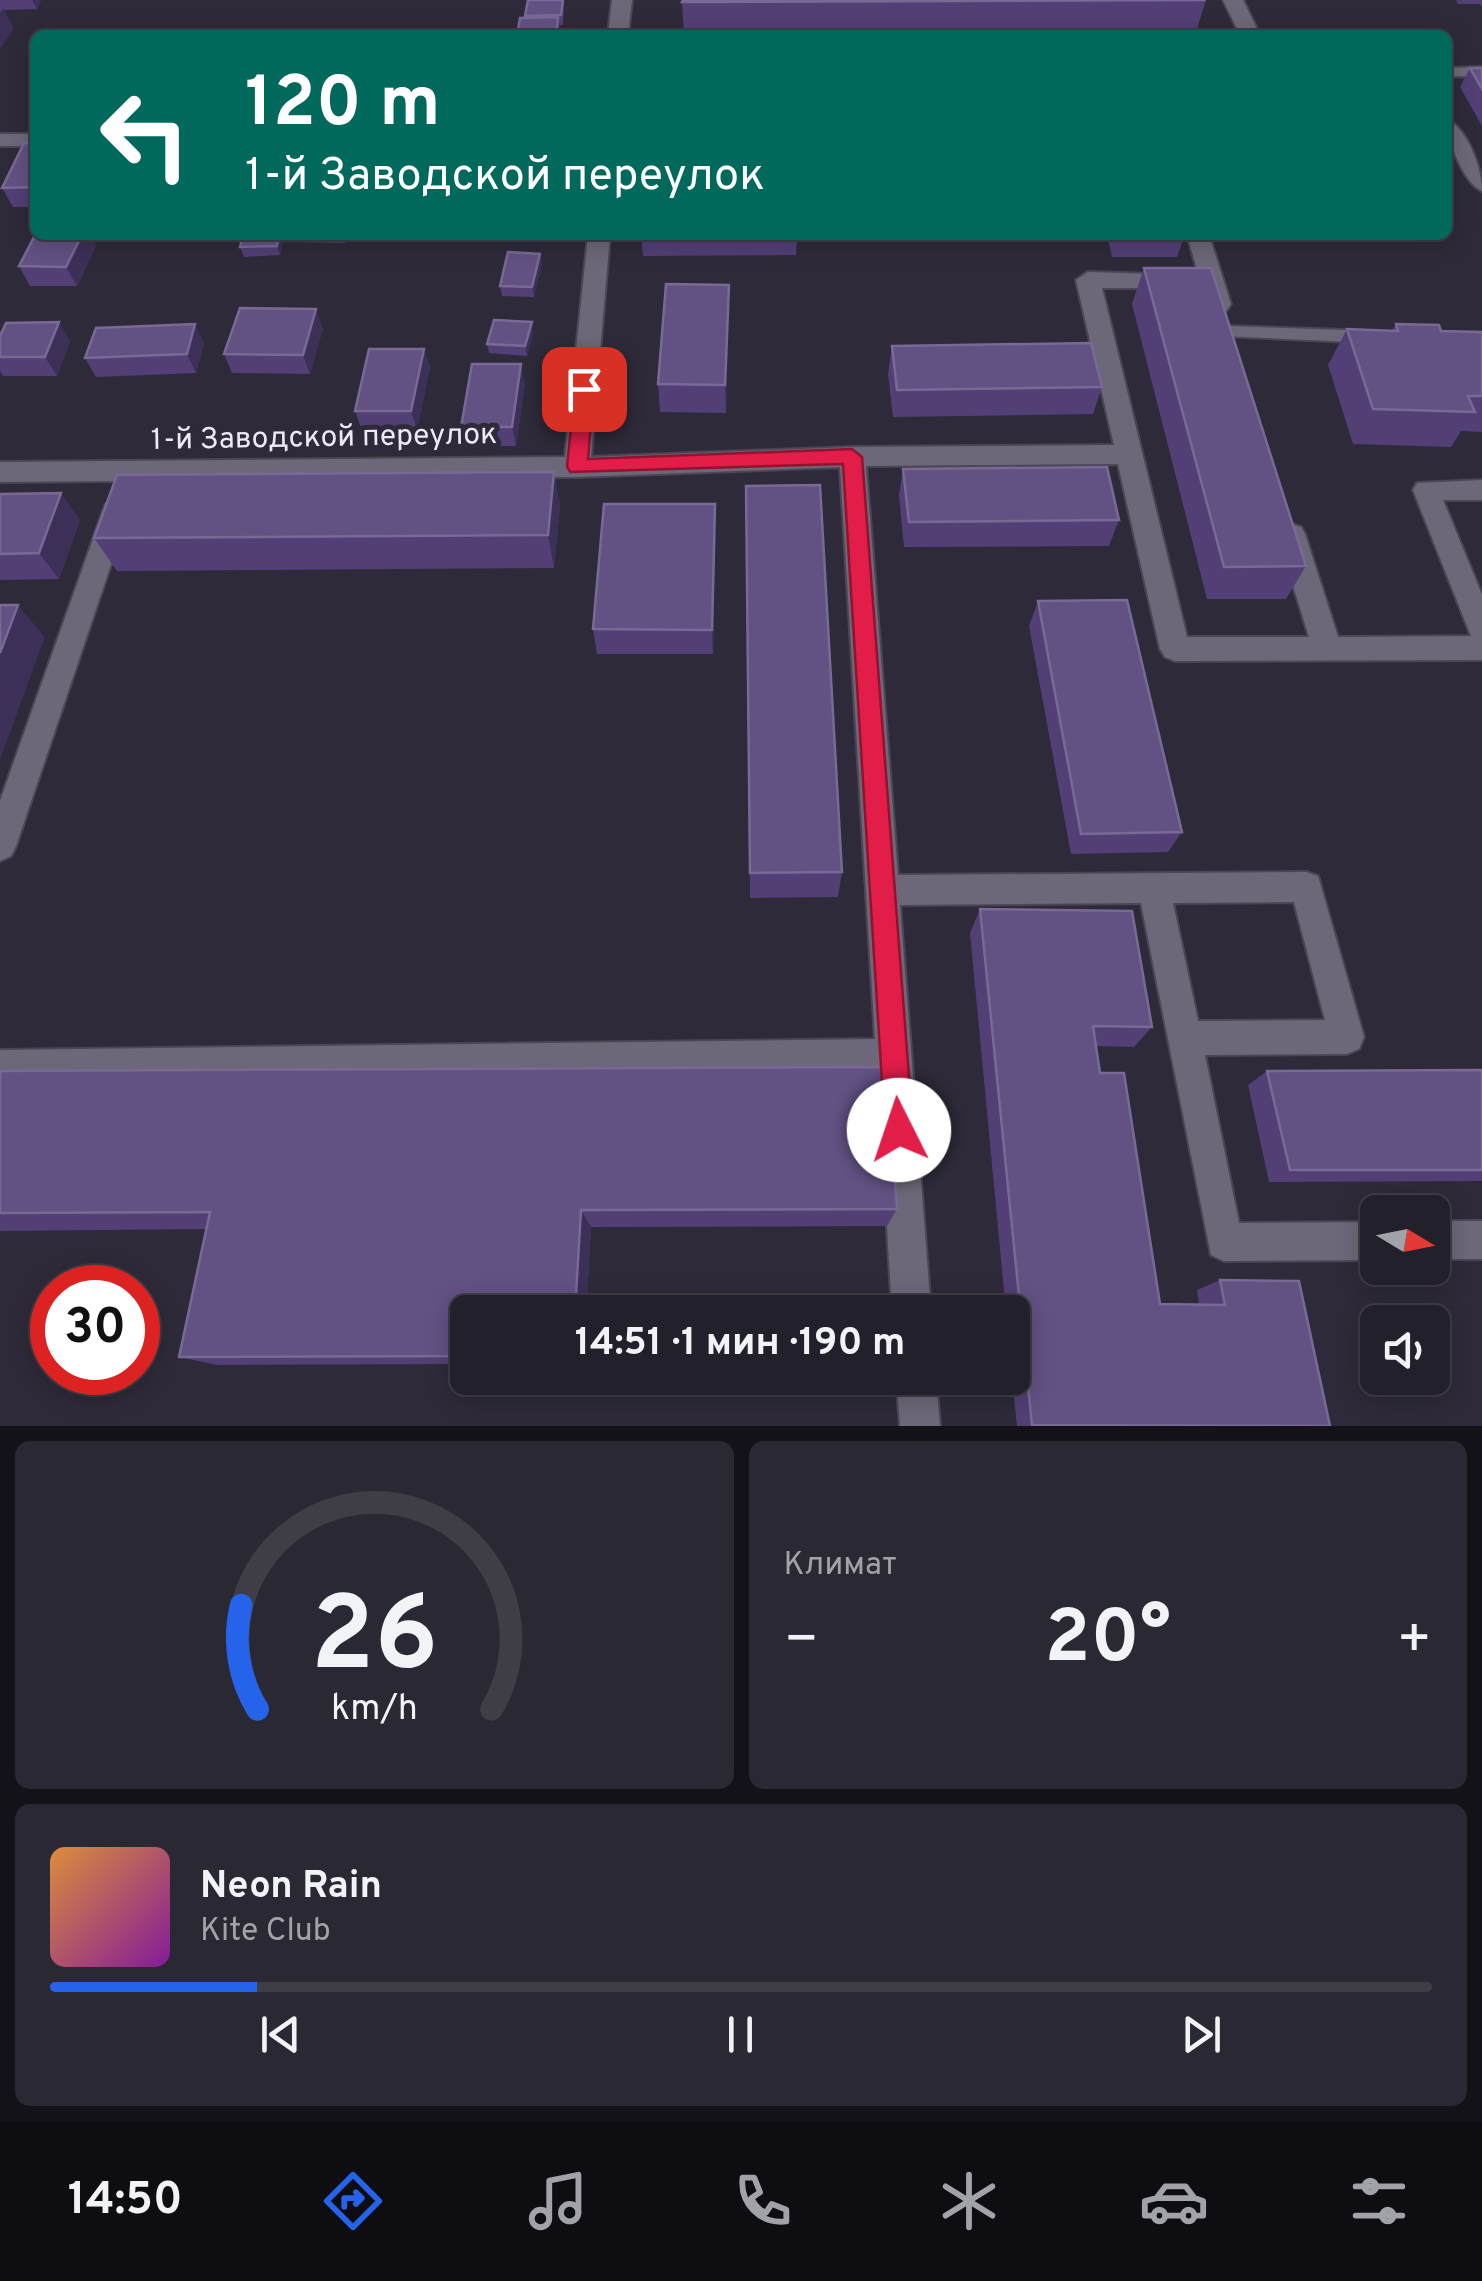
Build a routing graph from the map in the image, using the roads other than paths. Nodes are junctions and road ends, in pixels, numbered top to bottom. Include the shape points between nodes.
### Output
1 (622, 0) edge
2 (1234, 0) edge
3 (619, 30) edge
4 (1248, 30) edge
5 (1452, 72) edge
6 (1482, 72) edge
7 (1452, 132) edge
8 (0, 140) edge
9 (30, 140) edge
10 (1482, 186) edge
11 (599, 240) edge
12 (1200, 240) edge
13 (1212, 280) junction
14 (1384, 337) edge
15 (1230, 342) joint
16 (1129, 454) junction
17 (852, 457) junction
18 (577, 466) junction
19 (130, 470) junction
20 (0, 472) edge
21 (1482, 490) edge
22 (1286, 518) edge
23 (1482, 630) edge
24 (1327, 648) junction
25 (1482, 648) edge
26 (0, 846) edge
27 (1154, 888) junction
28 (882, 890) junction
29 (1184, 1038) junction
30 (894, 1056) junction
31 (0, 1068) edge
32 (1450, 1240) edge
33 (1482, 1240) edge
34 (1360, 1241) edge
35 (911, 1295) edge
36 (917, 1395) edge
37 (920, 1426) edge

1 - 3 street
2 - 4 street
5 - 6 lane
7 - 10 lane
8 - 9 street
11 - 18 street
12 - 13 street
13 - 15 street
13 - 16 street via 1088,280
14 - 15 lane
16 - 17 street, 1-й Заводской переулок
16 - 24 street via 1176,650
17 - 18 street, 1-й Заводской переулок
17 - 28 street
18 - 19 street, 1-й Заводской переулок
19 - 20 street, 1-й Заводской переулок
19 - 26 street
21 - 23 street via 1426,490
22 - 24 street
24 - 25 street
27 - 28 street
27 - 29 street
27 - 29 street via 1306,887 1347,1037
28 - 30 street
29 - 34 street via 1224,1242
30 - 31 street
30 - 35 street
32 - 33 street
36 - 37 street

